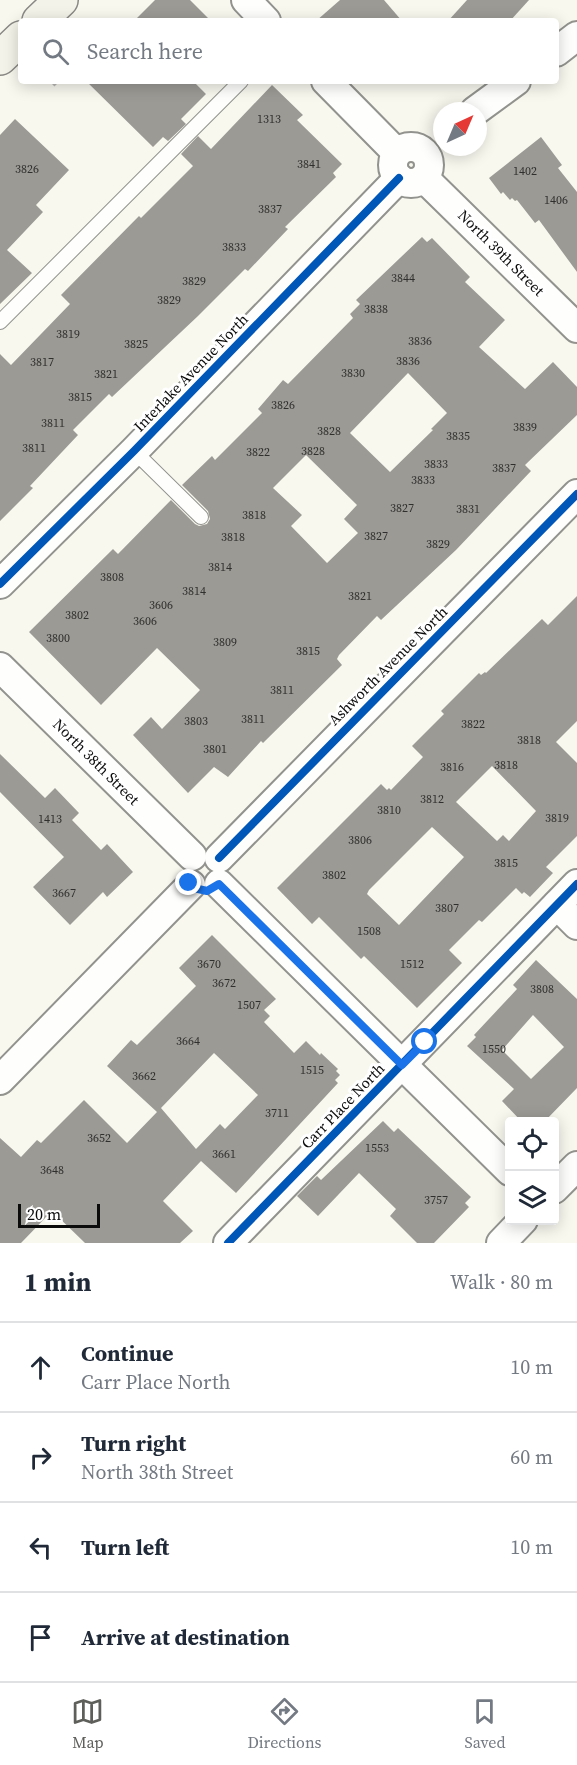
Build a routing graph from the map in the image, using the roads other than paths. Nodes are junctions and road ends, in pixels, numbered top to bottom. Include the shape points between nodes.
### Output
1 (60, 0) edge
2 (246, 0) edge
3 (42, 18) edge
4 (263, 18) edge
5 (577, 36) edge
6 (18, 41) edge
7 (559, 50) edge
8 (0, 58) edge
9 (238, 84) edge
10 (329, 84) edge
11 (512, 84) edge
12 (487, 102) edge
13 (417, 160) edge
14 (0, 322) edge
15 (577, 328) edge
16 (134, 451) junction
17 (577, 494) edge
18 (201, 517) dead end
19 (0, 584) edge
20 (0, 667) edge
21 (210, 866) junction
22 (577, 884) edge
23 (557, 905) junction
24 (577, 925) edge
25 (402, 1065) junction
26 (0, 1080) edge
27 (505, 1166) edge
28 (577, 1166) edge
29 (559, 1185) edge
30 (519, 1225) edge
31 (228, 1243) edge
32 (501, 1243) edge

1 - 3 main road
2 - 4 street
5 - 7 street
6 - 8 main road
9 - 14 lane
10 - 13 street, North 39th Street
11 - 12 street
13 - 15 street, North 39th Street
13 - 16 street, Interlake Avenue North
16 - 18 lane
16 - 19 street, Interlake Avenue North
17 - 21 street, Ashworth Avenue North
20 - 21 street, North 38th Street
21 - 25 street, North 38th Street
21 - 26 street via 186,863 190,885
22 - 23 street, Carr Place North
23 - 24 street
23 - 25 street, Carr Place North
25 - 27 street, North 38th Street
25 - 31 street, Carr Place North
28 - 29 street
30 - 32 street

